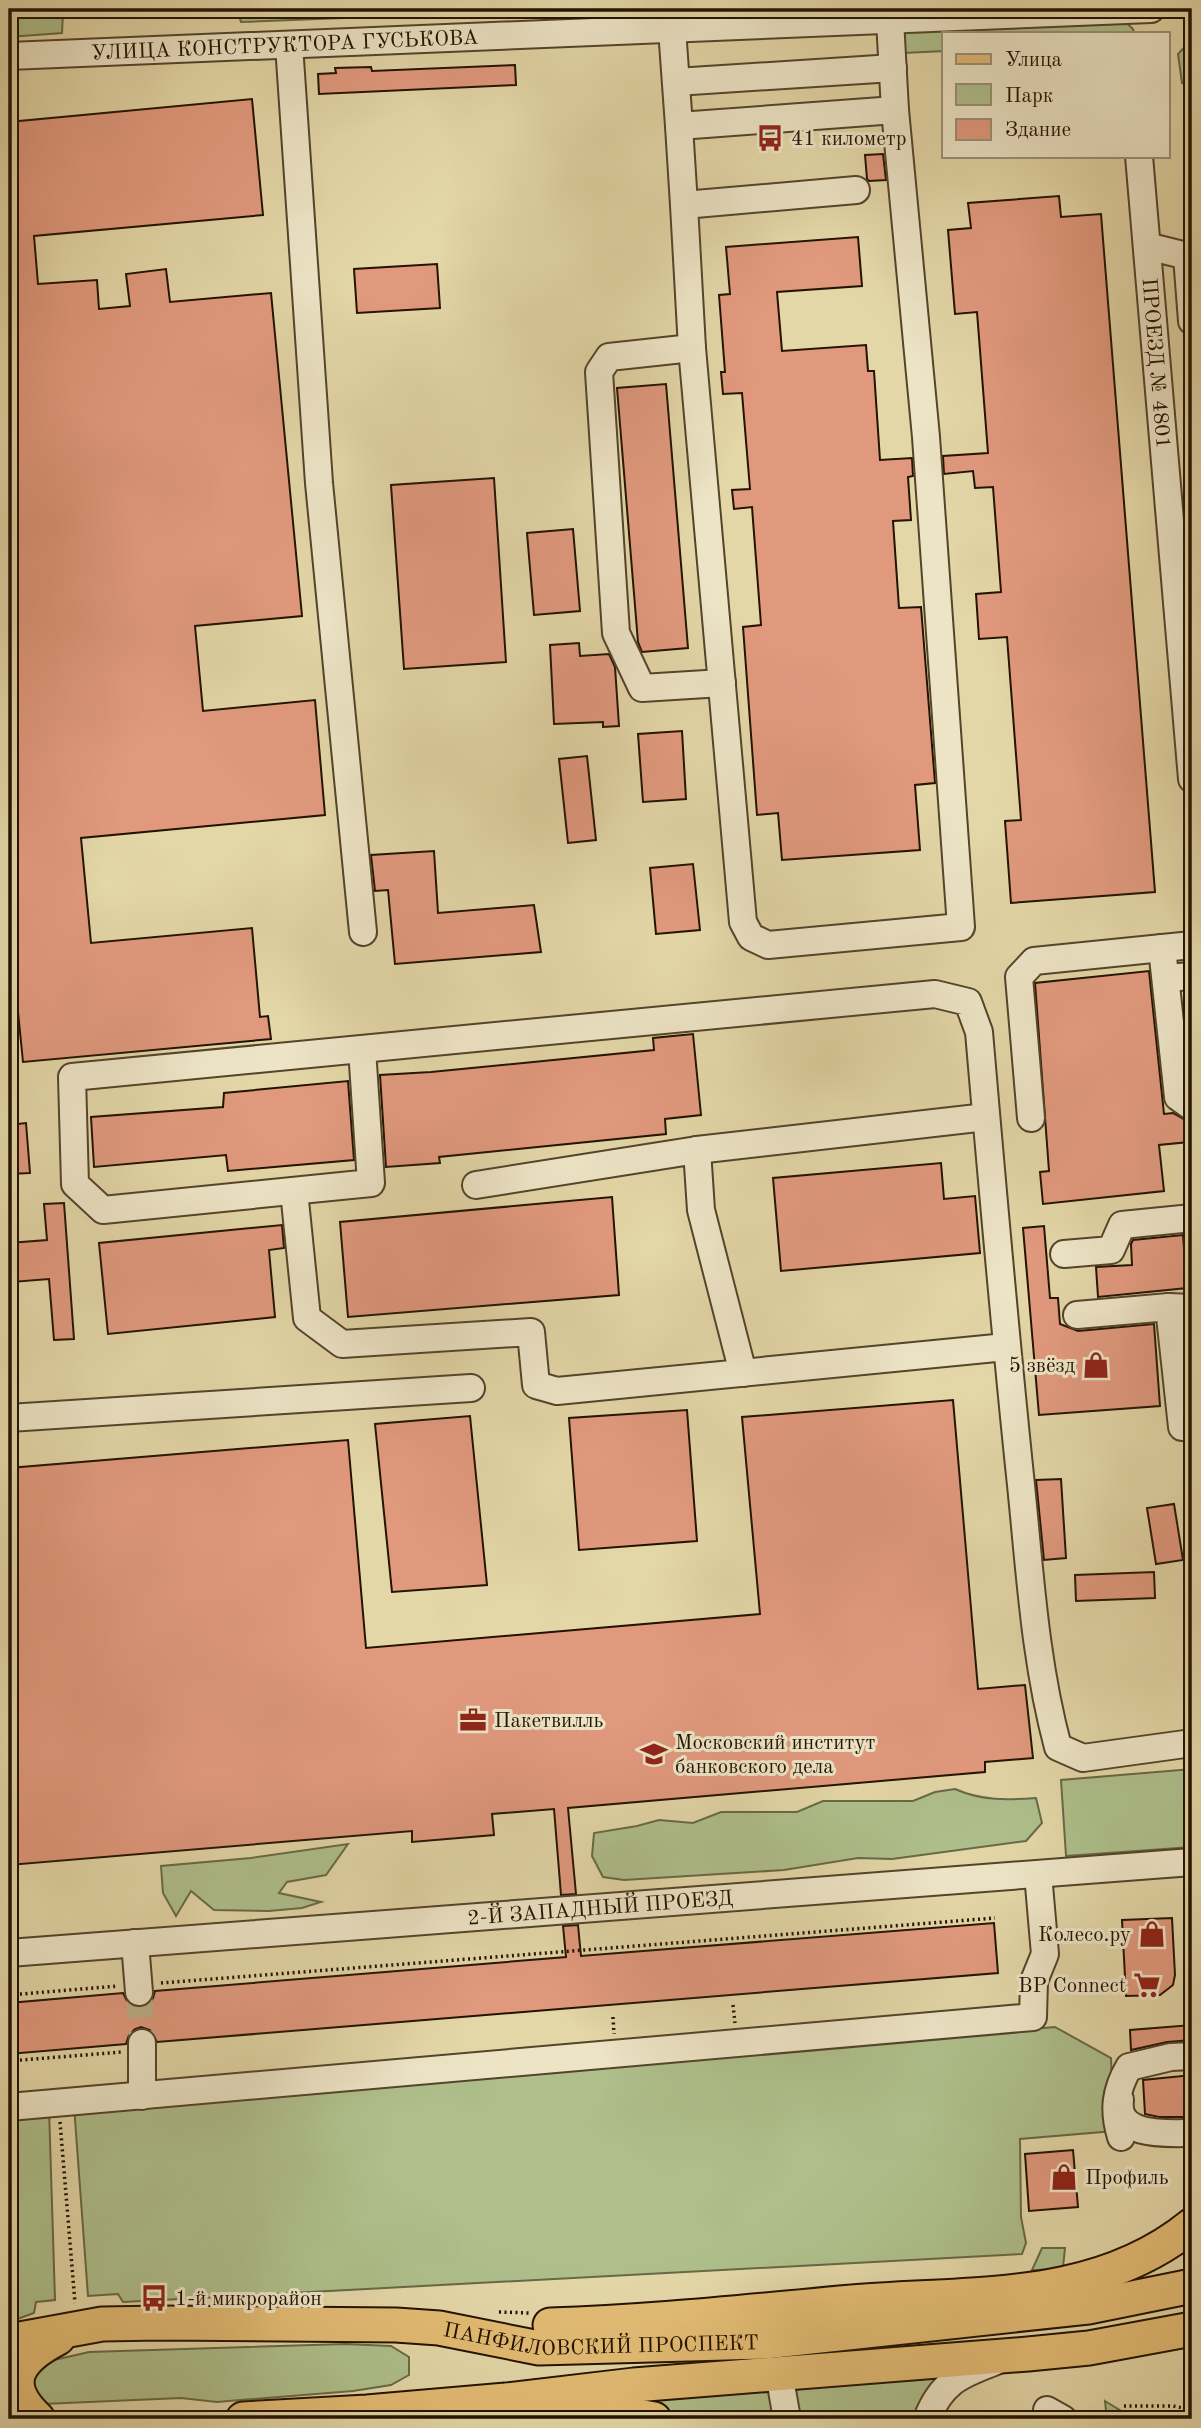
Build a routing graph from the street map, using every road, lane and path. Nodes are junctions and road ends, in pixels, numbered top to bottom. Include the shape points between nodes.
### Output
1 (1135, 17) edge
2 (890, 20) junction
3 (672, 29) junction
4 (289, 45) junction
5 (9, 56) edge
6 (893, 68) junction
7 (676, 82) junction
8 (895, 110) junction
9 (678, 126) junction
10 (1139, 158) edge
11 (856, 190) dead end
12 (684, 205) junction
13 (1147, 246) junction
14 (1192, 321) edge
15 (1155, 340) junction
16 (692, 348) junction
17 (1182, 543) edge
18 (1187, 656) edge
19 (722, 683) junction
20 (1192, 779) edge
21 (363, 932) dead end
22 (1192, 945) edge
23 (1162, 948) junction
24 (1192, 976) edge
25 (1166, 978) junction
26 (362, 1049) junction
27 (1192, 1107) edge
28 (986, 1117) junction
29 (1031, 1118) dead end
30 (697, 1150) junction
31 (477, 1185) dead end
32 (294, 1191) junction
33 (1192, 1218) edge
34 (1063, 1254) dead end
35 (1181, 1308) edge
36 (1077, 1315) dead end
37 (1006, 1347) junction
38 (743, 1373) junction
39 (471, 1388) dead end
40 (9, 1418) edge
41 (1182, 1427) dead end
42 (1192, 1743) edge
43 (1192, 1862) edge
44 (1038, 1874) junction
45 (995, 1918) dead end
46 (135, 1943) junction
47 (9, 1953) edge
48 (139, 1988) junction
49 (9, 1995) edge
50 (142, 2047) joint
51 (1182, 2056) edge
52 (9, 2061) edge
53 (142, 2096) junction
54 (58, 2102) junction
55 (9, 2107) edge
56 (1192, 2133) edge
57 (1133, 2135) junction
58 (1192, 2225) edge
59 (1192, 2286) edge
60 (81, 2318) junction
61 (439, 2328) junction
62 (1192, 2329) edge
63 (9, 2341) edge
64 (1028, 2354) junction
65 (779, 2373) junction
66 (506, 2400) junction
67 (1124, 2406) dead end
68 (1192, 2410) edge
69 (367, 2416) edge
70 (38, 2419) edge
71 (243, 2419) edge
72 (654, 2419) edge
73 (787, 2419) edge
74 (927, 2419) edge

1 - 2 street, УЛИЦА КОНСТРУКТОРА ГУСЬКОВА
2 - 3 street, УЛИЦА КОНСТРУКТОРА ГУСЬКОВА
2 - 6 street
3 - 4 street, УЛИЦА КОНСТРУКТОРА ГУСЬКОВА
3 - 7 street
4 - 5 street, УЛИЦА КОНСТРУКТОРА ГУСЬКОВА
4 - 21 street via 319,483
6 - 7 street
6 - 8 street
7 - 9 street
8 - 9 street
8 - 19 street via 926,437 961,927 768,945 751,937 743,922
9 - 12 street
10 - 13 street, ПРОЕЗД № 4801
11 - 12 street
12 - 16 street
13 - 14 street via 1187,256
13 - 15 street, ПРОЕЗД № 4801
14 - 15 street
15 - 17 street, ПРОЕЗД № 4801
16 - 19 street
16 - 19 street via 610,357 598,372 617,633 642,688
17 - 18 street, ПРОЕЗД № 4801
18 - 20 street, ПРОЕЗД № 4801
22 - 23 street
23 - 25 street
23 - 29 street via 1034,961 1019,977
24 - 25 street
25 - 27 street via 1178,1097
26 - 28 street via 935,994 968,1002 979,1032
26 - 32 street via 371,1183
26 - 32 street via 72,1077 75,1184 103,1210
28 - 30 street
28 - 37 street
30 - 31 street
30 - 38 street via 701,1210
32 - 38 street via 307,1318 342,1344 531,1332 536,1385 557,1391
33 - 34 street via 1122,1225 1111,1250
35 - 36 street
35 - 41 street
37 - 38 street
37 - 42 street via 1037,1641 1058,1747 1083,1758
39 - 40 street
43 - 44 street, 2-Й ЗАПАДНЫЙ ПРОЕЗД
44 - 46 street, 2-Й ЗАПАДНЫЙ ПРОЕЗД
44 - 53 street via 1045,1954 1034,1981 1033,2017
45 - 48 path
46 - 47 street, 2-Й ЗАПАДНЫЙ ПРОЕЗД
46 - 48 street
48 - 49 path
50 - 52 path
50 - 53 street
51 - 57 street via 1135,2076 1127,2097
51 - 57 street via 1129,2067 1116,2096 1116,2119
53 - 54 street
54 - 55 street
54 - 60 path
56 - 57 street
58 - 61 main road via 1122,2268 1046,2288 689,2318
59 - 61 main road, ПАНФИЛОВСКИЙ ПРОСПЕКТ via 1088,2307 764,2342 539,2348
60 - 61 main road, ПАНФИЛОВСКИЙ ПРОСПЕКТ
60 - 63 main road, ПАНФИЛОВСКИЙ ПРОСПЕКТ
60 - 70 main road via 18,2366 14,2388
62 - 64 main road, ПАНФИЛОВСКИЙ ПРОСПЕКТ
64 - 65 main road, ПАНФИЛОВСКИЙ ПРОСПЕКТ
64 - 74 street via 967,2372 947,2384
65 - 66 main road, ПАНФИЛОВСКИЙ ПРОСПЕКТ
65 - 73 street
66 - 69 main road, ПАНФИЛОВСКИЙ ПРОСПЕКТ
66 - 72 main road via 571,2404
67 - 68 path
69 - 71 main road, ПАНФИЛОВСКИЙ ПРОСПЕКТ

